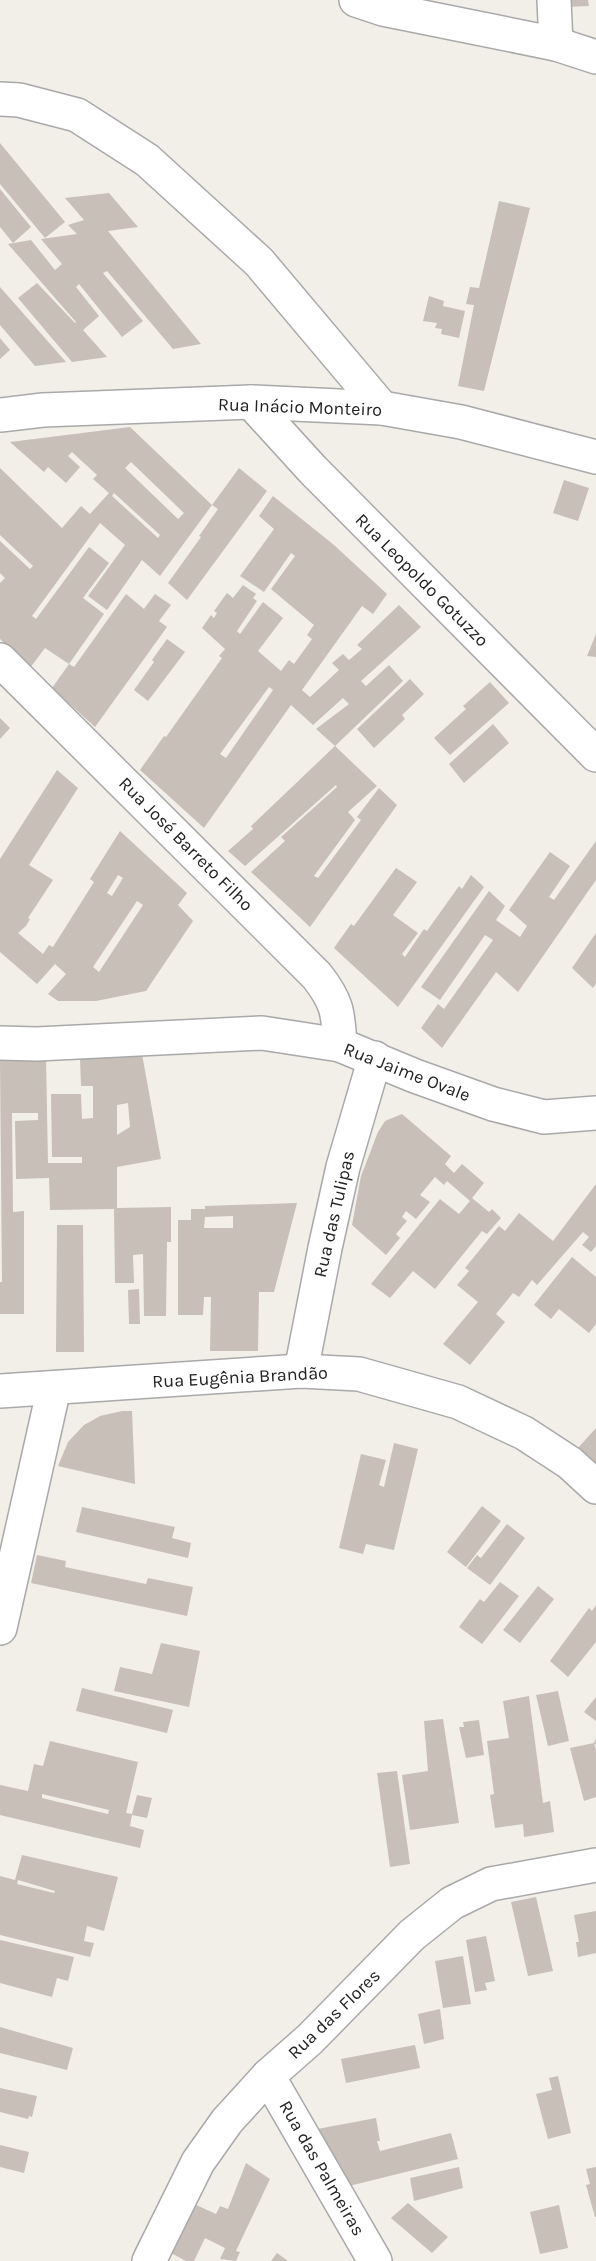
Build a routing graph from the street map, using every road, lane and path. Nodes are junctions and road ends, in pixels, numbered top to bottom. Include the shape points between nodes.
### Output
1 (356, 0) edge
2 (554, 0) edge
3 (556, 44) junction
4 (596, 57) edge
5 (0, 99) edge
6 (251, 402) junction
7 (382, 408) junction
8 (0, 415) edge
9 (596, 457) edge
10 (0, 660) edge
11 (596, 755) edge
12 (0, 1043) edge
13 (340, 1046) junction
14 (375, 1058) junction
15 (596, 1113) edge
16 (301, 1371) junction
17 (54, 1388) junction
18 (0, 1391) edge
19 (596, 1487) edge
20 (0, 1628) edge
21 (596, 1865) edge
22 (268, 2076) junction
23 (148, 2261) edge
24 (375, 2261) edge

1 - 3 street
2 - 3 street
3 - 4 street
5 - 7 street via 19,100 77,116 147,160 259,262
6 - 7 street, Rua Inácio Monteiro
6 - 8 street, Rua Inácio Monteiro
6 - 11 street, Rua Leopoldo Gotuzzo via 313,471
7 - 9 street, Rua Inácio Monteiro via 461,422
10 - 13 street, Rua José Barreto Filho via 317,976 338,1011
12 - 13 street, Rua Jaime Ovale via 262,1033
13 - 14 street, Rua Jaime Ovale
14 - 15 street, Rua Jaime Ovale via 493,1104 544,1117
14 - 16 street, Rua das Tulipas via 343,1167
16 - 17 street, Rua Eugênia Brandão
16 - 19 street, Rua Eugênia Brandão via 359,1374 458,1402 524,1432 570,1463
17 - 18 street, Rua Eugênia Brandão
17 - 20 street
21 - 22 street, Rua das Flores via 491,1884 452,1903 412,1935
22 - 23 street, Rua das Flores via 227,2121 198,2162
22 - 24 street, Rua das Palmeiras

